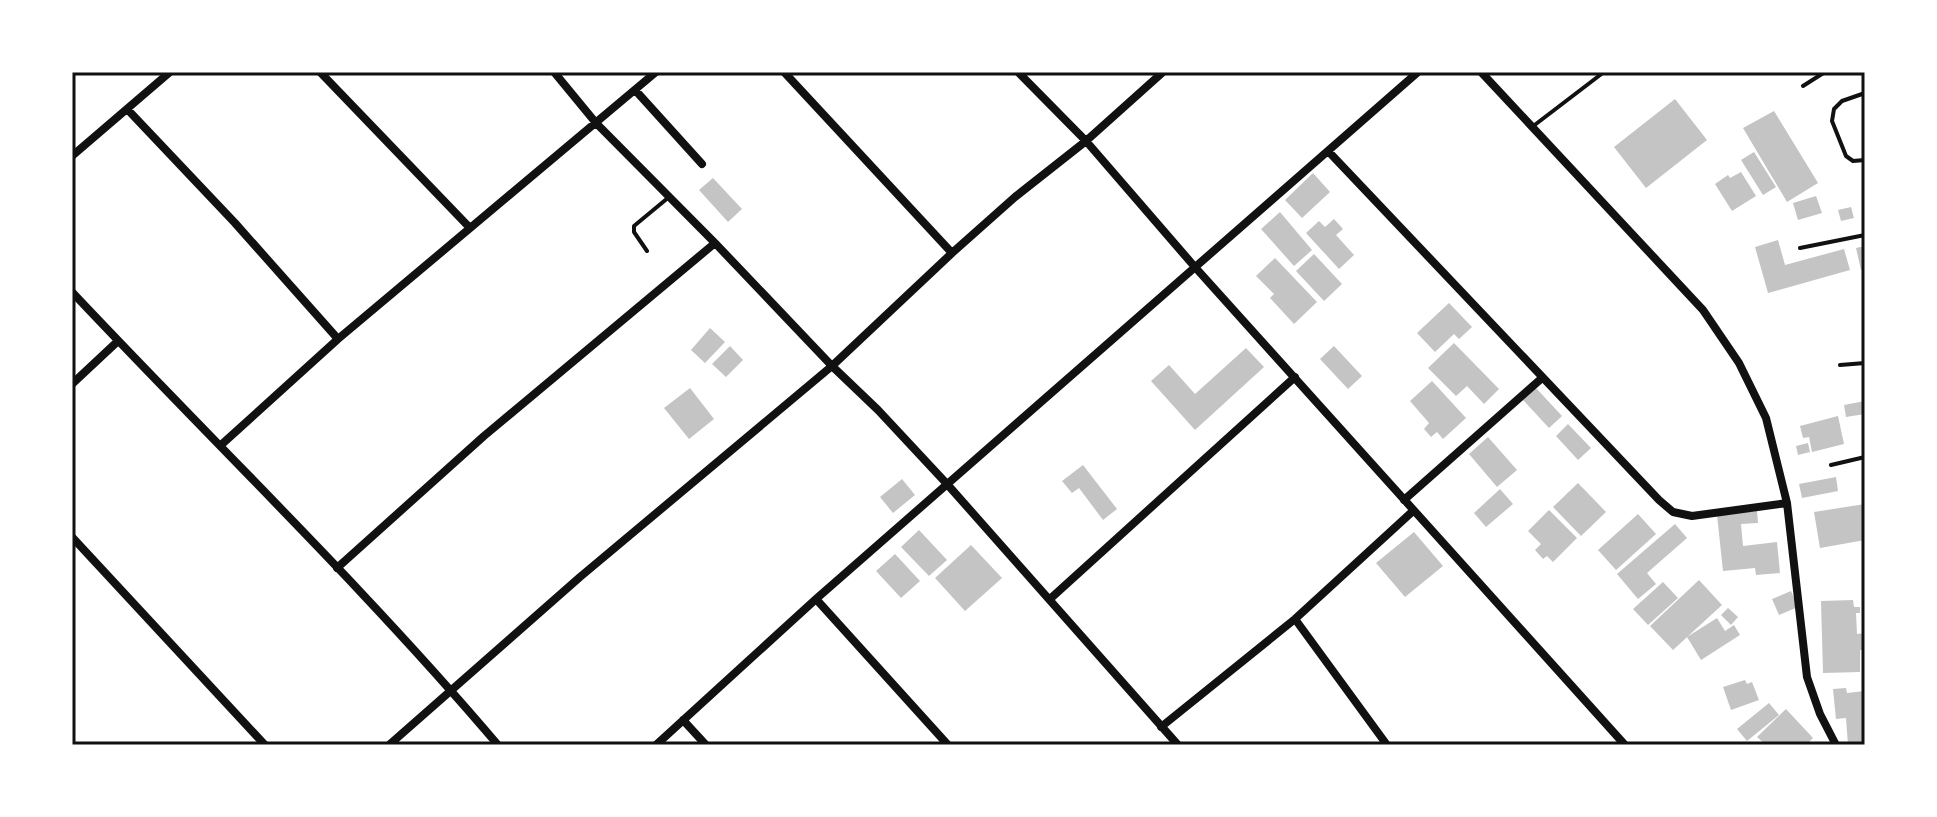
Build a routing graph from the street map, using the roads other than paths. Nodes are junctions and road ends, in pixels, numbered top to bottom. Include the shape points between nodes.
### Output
1 (170, 72) edge
2 (320, 72) edge
3 (554, 72) edge
4 (656, 72) edge
5 (784, 72) edge
6 (1018, 72) edge
7 (1163, 72) edge
8 (1418, 72) edge
9 (1481, 72) edge
10 (1604, 72) edge
11 (1825, 72) edge
12 (1803, 86) dead end
13 (636, 91) junction
14 (1865, 93) edge
15 (128, 110) junction
16 (596, 123) junction
17 (1532, 127) junction
18 (1086, 141) junction
19 (1328, 151) junction
20 (72, 156) edge
21 (1865, 160) edge
22 (702, 164) dead end
23 (669, 197) junction
24 (470, 228) junction
25 (1865, 235) edge
26 (715, 243) junction
27 (1800, 248) dead end
28 (647, 251) dead end
29 (952, 253) junction
30 (1194, 266) junction
31 (72, 292) edge
32 (338, 339) junction
33 (118, 341) junction
34 (1865, 363) edge
35 (1840, 365) dead end
36 (832, 366) junction
37 (1295, 377) junction
38 (1542, 378) junction
39 (72, 384) edge
40 (221, 445) junction
41 (1865, 457) edge
42 (1831, 465) dead end
43 (947, 484) junction
44 (1404, 500) junction
45 (1787, 503) junction
46 (1413, 511) junction
47 (72, 537) edge
48 (337, 568) junction
49 (816, 599) junction
50 (1050, 599) junction
51 (1295, 619) junction
52 (452, 690) junction
53 (683, 720) junction
54 (1161, 727) junction
55 (265, 745) edge
56 (389, 745) edge
57 (498, 745) edge
58 (656, 745) edge
59 (706, 745) edge
60 (948, 745) edge
61 (1178, 745) edge
62 (1387, 745) edge
63 (1625, 745) edge
64 (1836, 745) edge

1 - 15 street
2 - 24 street
3 - 16 street
4 - 13 street
5 - 29 street
6 - 18 street
7 - 18 street
8 - 19 street
9 - 17 street
10 - 17 lane
11 - 12 lane
13 - 16 street
13 - 22 street
14 - 21 lane via 1842,101 1832,121 1846,156
15 - 20 street
15 - 32 street
16 - 23 street
16 - 24 street
17 - 45 street via 1703,310 1739,363 1766,418
18 - 29 street
18 - 30 street
19 - 30 street
19 - 38 street
23 - 26 street
23 - 28 lane via 634,226
24 - 32 street
25 - 27 lane
26 - 36 street
26 - 48 street via 493,428
29 - 36 street
30 - 37 street
30 - 43 street
31 - 33 street
32 - 40 street
33 - 39 street
33 - 40 street
34 - 35 lane
36 - 43 street
36 - 52 street
37 - 44 street
37 - 50 street
38 - 44 street
38 - 45 street via 1673,512 1692,516
40 - 48 street
41 - 42 lane
43 - 49 street
43 - 50 street
44 - 46 street
45 - 64 street via 1807,677
46 - 51 street
46 - 63 street
47 - 55 street
48 - 52 street
49 - 53 street
49 - 60 street
50 - 54 street
51 - 54 street
51 - 62 street
52 - 56 street
52 - 57 street
53 - 58 street
53 - 59 street
54 - 61 street

